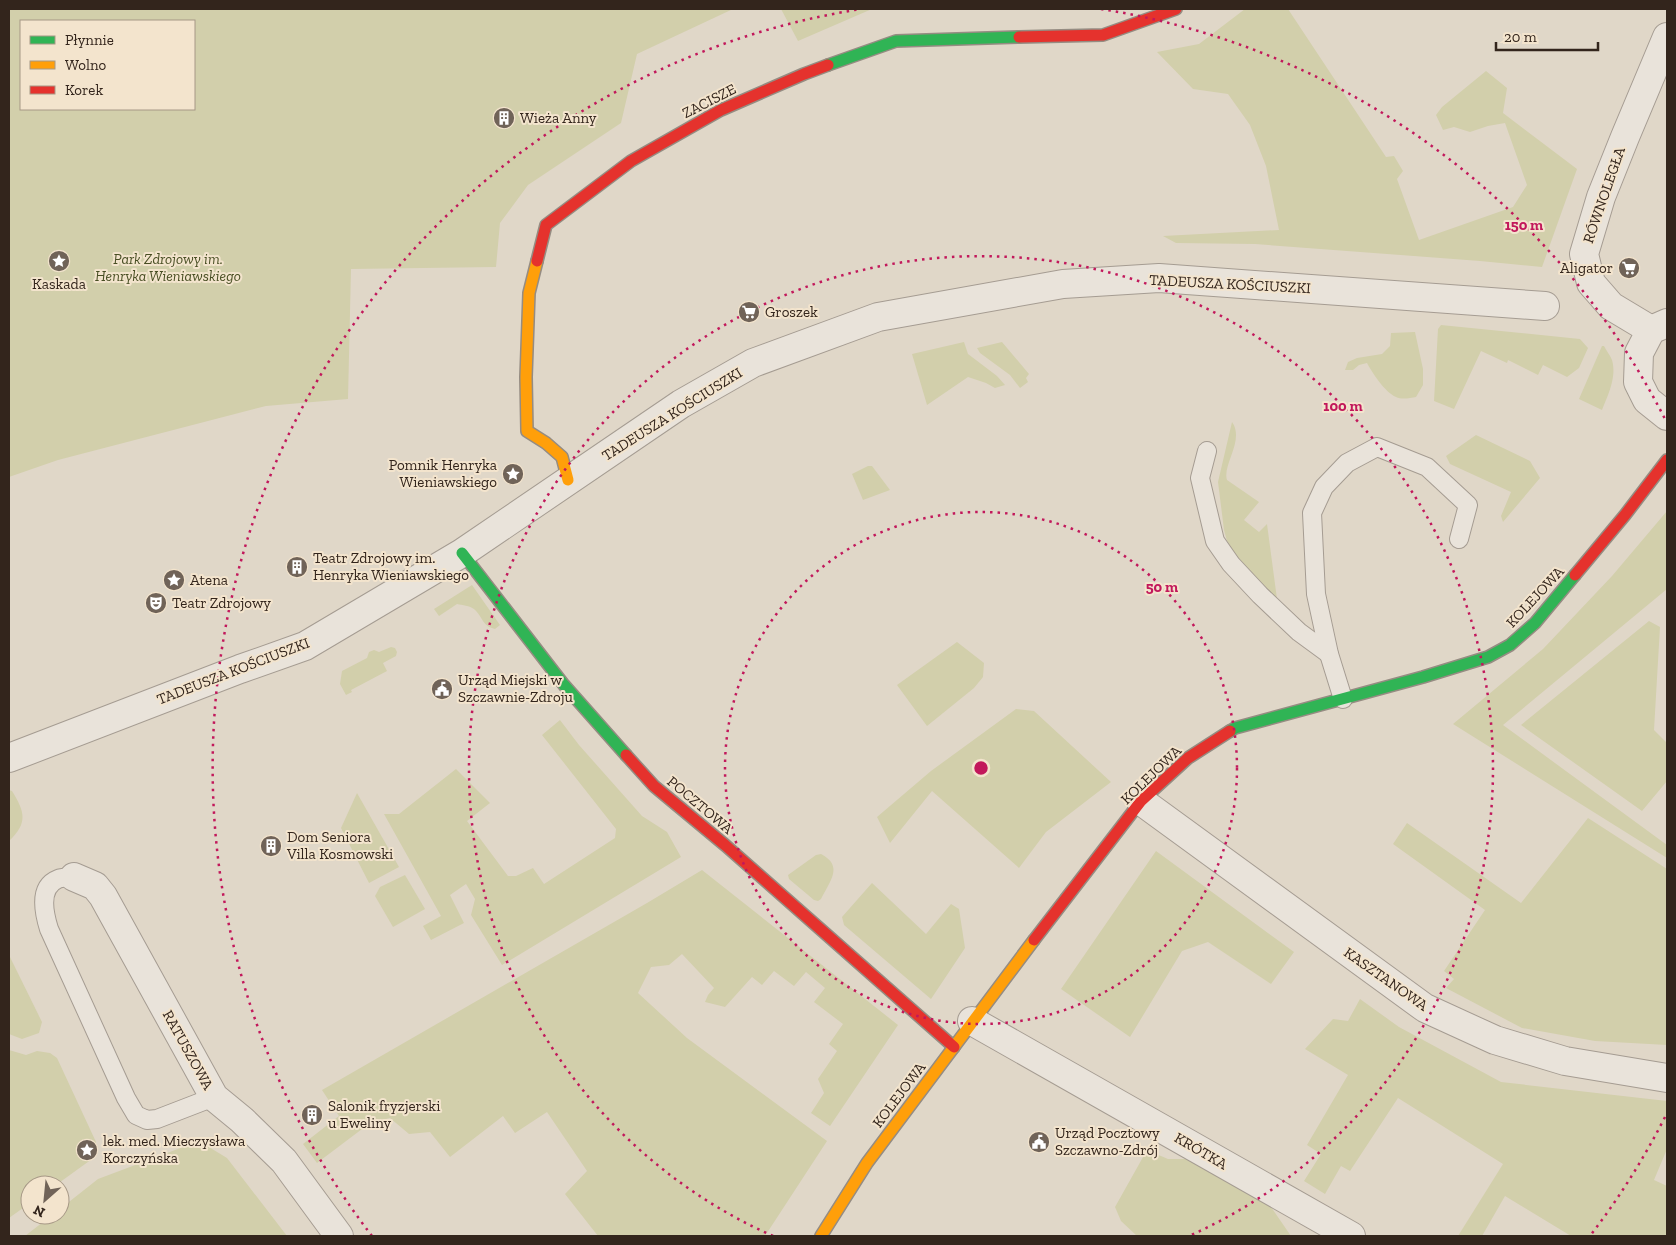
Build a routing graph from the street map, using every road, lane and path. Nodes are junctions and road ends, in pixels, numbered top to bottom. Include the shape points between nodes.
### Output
1 (1176, 9) edge
2 (1667, 37) edge
3 (1545, 306) dead end
4 (1659, 326) edge
5 (1667, 416) edge
6 (1208, 450) dead end
7 (1666, 462) edge
8 (568, 480) junction
9 (1459, 539) dead end
10 (462, 553) junction
11 (1329, 654) junction
12 (1343, 699) junction
13 (9, 758) edge
14 (1141, 802) junction
15 (74, 877) joint
16 (972, 1021) junction
17 (954, 1047) junction
18 (1667, 1078) edge
19 (214, 1097) junction
20 (339, 1236) edge
21 (821, 1236) edge
22 (1351, 1236) edge

1 - 8 street, ZACISZE via 1103,35 896,42 804,74 721,110 631,160 546,225 529,293 527,431 562,457
2 - 4 street, RÓWNOLEGŁA via 1608,180 1584,254 1591,283 1611,306
3 - 8 street, TADEUSZA KOŚCIUSZKI via 1159,278 1063,284 878,317 753,363 681,404
4 - 5 street via 1639,353 1638,382 1647,400
6 - 11 lane via 1200,478 1215,541 1260,595 1298,632
7 - 12 street, KOLEJOWA via 1535,623 1510,645 1488,657
8 - 10 street, TADEUSZA KOŚCIUSZKI
9 - 11 lane via 1468,505 1427,467 1377,447 1347,463 1324,487 1312,513 1316,594
10 - 13 street, TADEUSZA KOŚCIUSZKI via 305,646
10 - 17 street, POCZTOWA via 564,685 654,786
11 - 12 lane
12 - 14 street, KOLEJOWA via 1235,728 1188,758
14 - 16 street, KOLEJOWA
14 - 18 street, KASZTANOWA via 1425,1008 1494,1040 1556,1058
15 - 19 street, RATUSZOWA via 95,886 103,896
15 - 19 lane via 50,884 43,908 49,929 136,1115 147,1120 157,1119
16 - 17 street, KOLEJOWA
16 - 22 street, KRÓTKA
17 - 21 street, KOLEJOWA via 867,1163
19 - 20 street, RATUSZOWA via 284,1161

